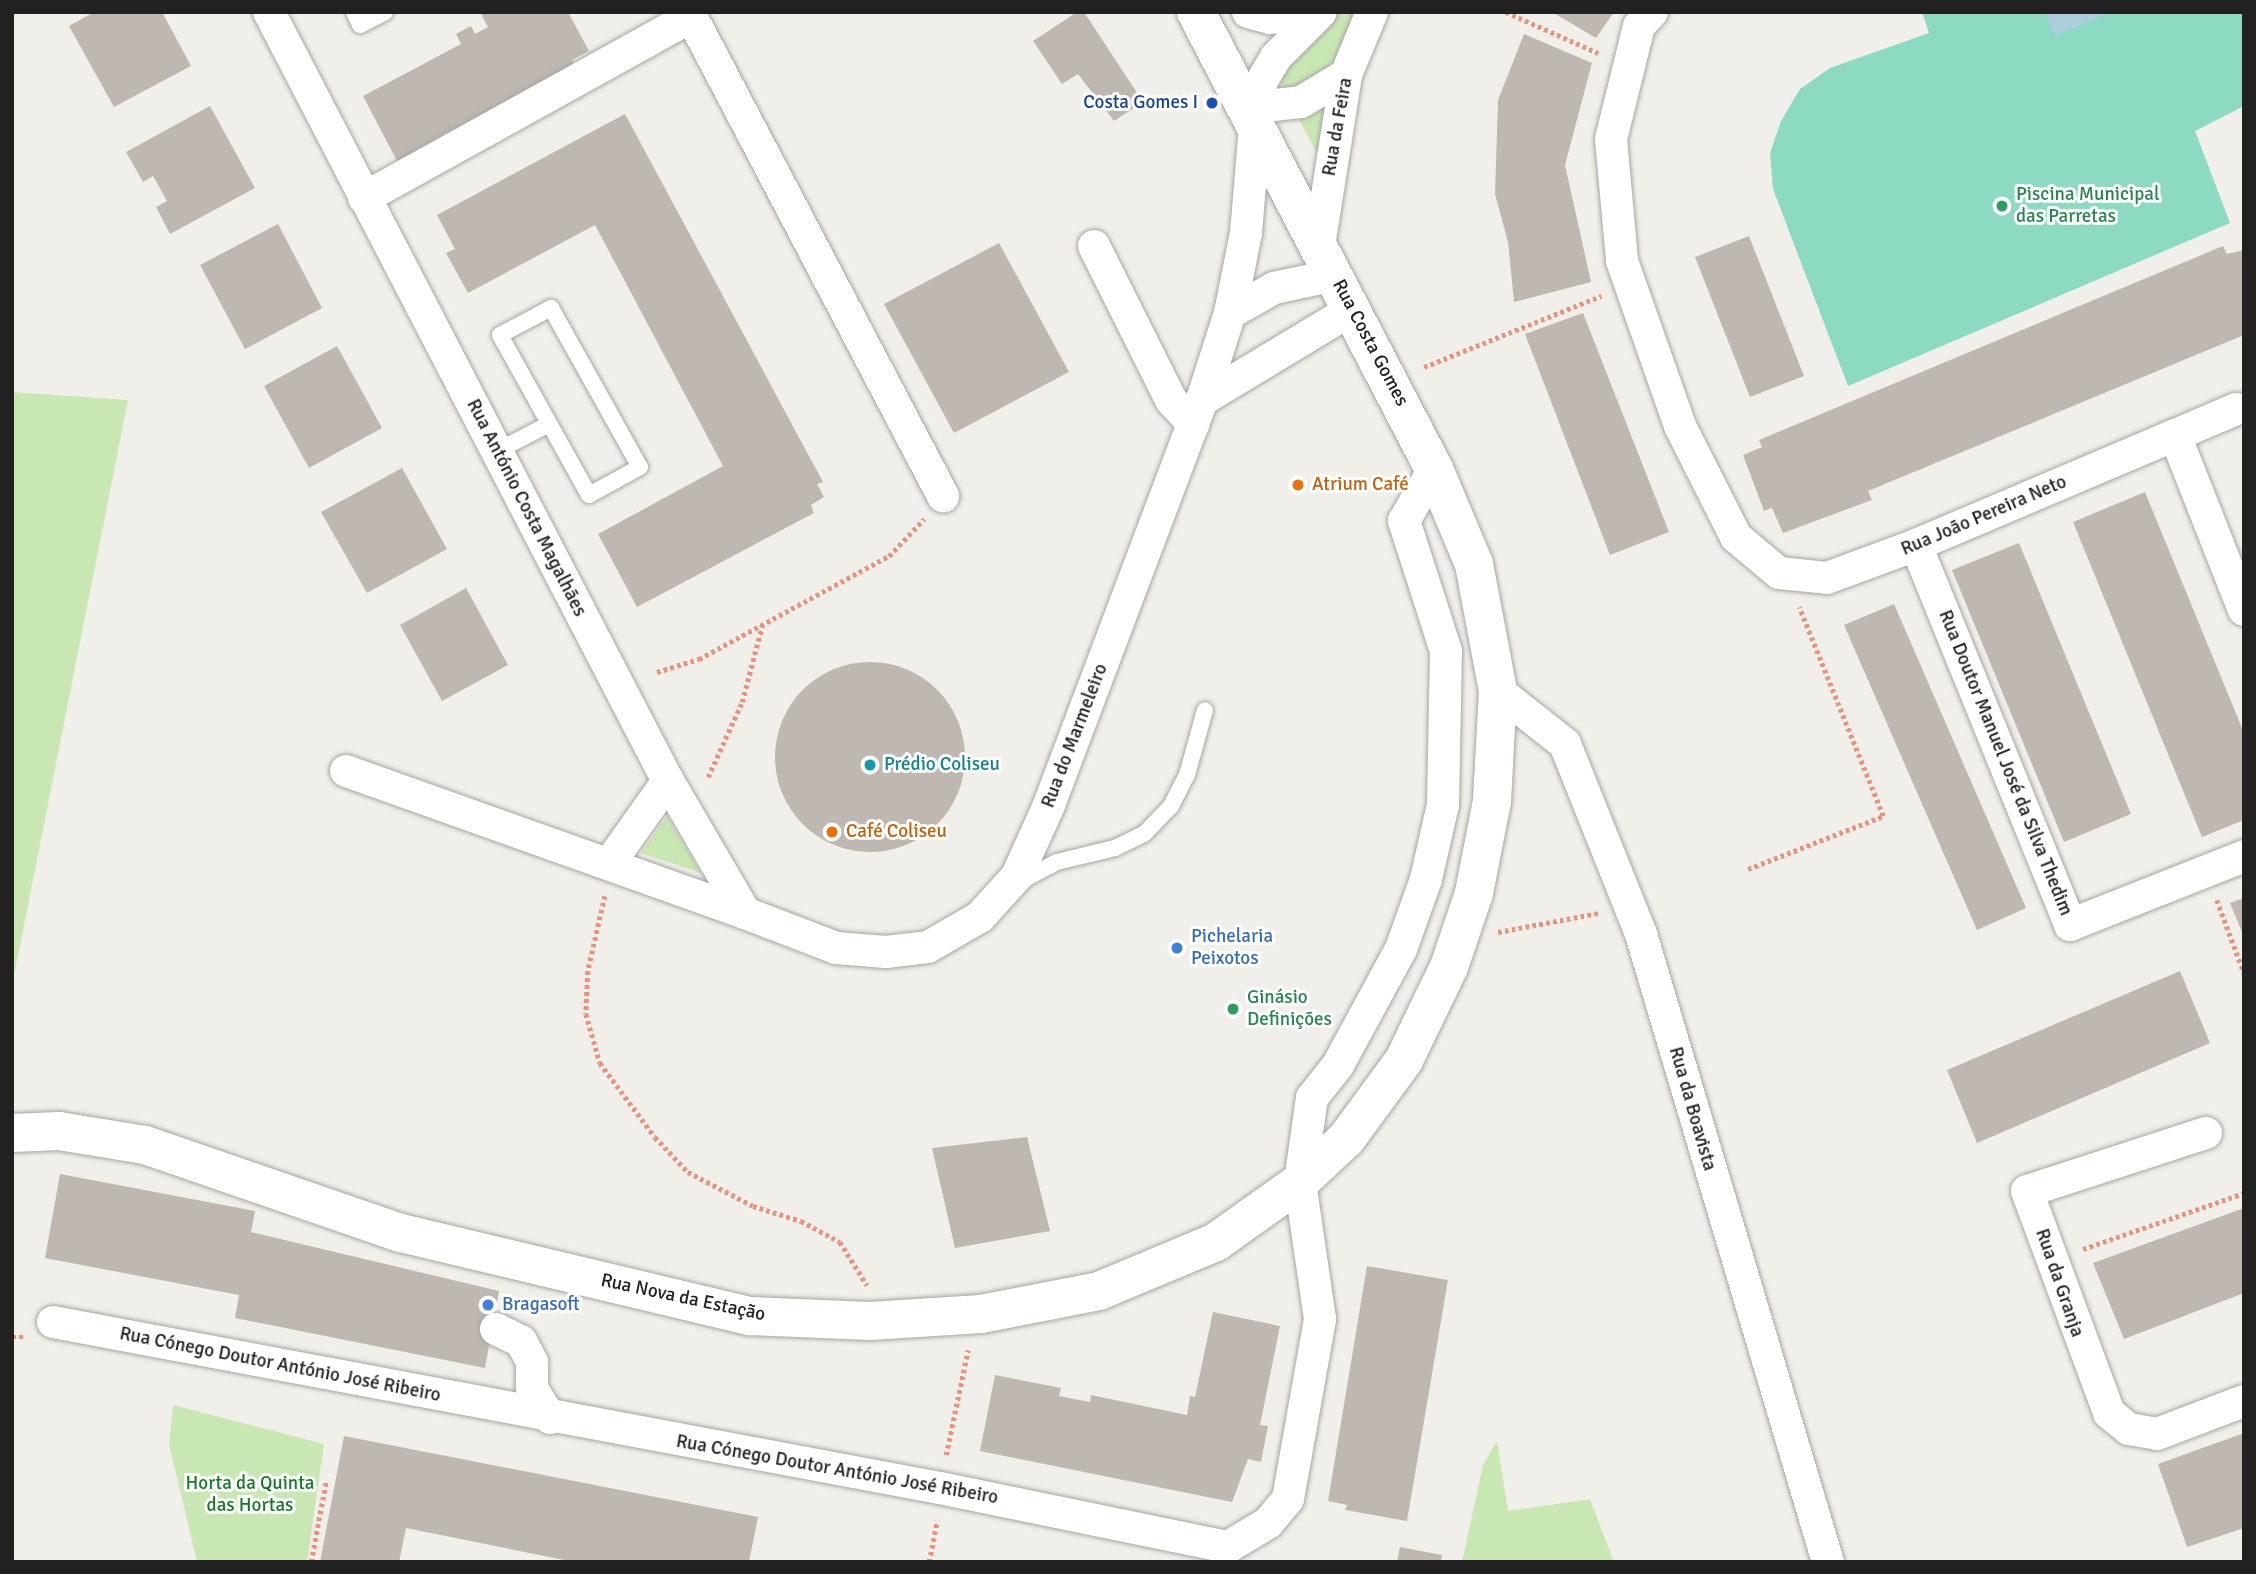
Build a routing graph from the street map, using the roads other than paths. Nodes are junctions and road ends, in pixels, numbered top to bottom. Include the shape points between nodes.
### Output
1 (269, 12) edge
2 (354, 12) edge
3 (385, 12) edge
4 (1196, 12) edge
5 (1248, 12) edge
6 (1372, 12) edge
7 (1652, 12) edge
8 (1319, 14) edge
9 (690, 15) edge
10 (1346, 75) junction
11 (1251, 117) junction
12 (364, 198) junction
13 (1094, 246) dead end
14 (1327, 260) junction
15 (1353, 309) junction
16 (1230, 313) junction
17 (2235, 409) dead end
18 (1198, 412) junction
19 (549, 424) junction
20 (2175, 435) junction
21 (497, 451) junction
22 (1434, 470) junction
23 (943, 496) road end
24 (1916, 545) junction
25 (2244, 610) edge
26 (1498, 691) junction
27 (1205, 710) dead end
28 (346, 771) dead end
29 (668, 781) junction
30 (2244, 856) edge
31 (609, 864) junction
32 (1004, 890) junction
33 (745, 913) junction
34 (12, 1133) edge
35 (2206, 1133) dead end
36 (1300, 1182) junction
37 (53, 1322) dead end
38 (496, 1329) dead end
39 (2244, 1401) edge
40 (550, 1418) junction
41 (1828, 1562) edge

1 - 12 street, Rua António Costa Magalhães
2 - 3 lane via 360,25
4 - 11 street, Rua Costa Gomes
5 - 8 street via 1270,18
6 - 10 street, Rua da Feira
7 - 24 street, Rua João Pereira Neto via 1639,26 1611,139 1622,261 1680,426 1737,537 1779,573 1826,578
8 - 11 street via 1276,57
9 - 12 street
9 - 23 street
10 - 11 street via 1301,103
10 - 14 street, Rua da Feira
11 - 14 street, Rua Costa Gomes
11 - 16 street, Rua do Marmeleiro via 1246,233
12 - 21 street, Rua António Costa Magalhães
13 - 18 street via 1171,400
14 - 15 street, Rua Costa Gomes
14 - 16 street
15 - 18 street
15 - 22 street, Rua Costa Gomes
16 - 18 street, Rua do Marmeleiro
17 - 20 street, Rua João Pereira Neto
18 - 32 street, Rua do Marmeleiro via 1049,805 1017,876
19 - 19 lane via 589,495 640,467 551,308 500,335
19 - 21 lane
20 - 24 street, Rua João Pereira Neto
20 - 25 street
21 - 29 street, Rua António Costa Magalhães
22 - 26 street, Rua Costa Gomes via 1474,564
22 - 36 street, Rua Cónego Doutor António José Ribeiro via 1404,521 1446,651 1443,805 1426,879 1401,949 1338,1065 1312,1098
24 - 30 street, Rua Doutor Manuel José da Silva Thedim via 2070,925
26 - 36 street, Rua Nova da Estação via 1492,802 1474,893 1449,967 1404,1060 1347,1138
26 - 41 street, Rua da Boavista via 1564,744 1641,934
27 - 32 lane via 1187,775 1171,806 1144,834 1115,848 1057,862
28 - 31 street
29 - 31 street
29 - 33 street, Rua António Costa Magalhães
31 - 33 street
32 - 33 street, Rua do Marmeleiro via 980,917 928,947 886,952 836,948
34 - 36 street, Rua Nova da Estação via 59,1131 145,1144 401,1233 750,1316 870,1321 981,1314 1099,1291 1216,1242
35 - 39 street, Rua da Granja via 2027,1191 2109,1413 2129,1429 2157,1434
36 - 40 street, Rua Cónego Doutor António José Ribeiro via 1320,1319 1299,1456 1288,1499 1268,1523 1227,1547 940,1488
37 - 40 street, Rua Cónego Doutor António José Ribeiro
38 - 40 street via 522,1341 532,1362 532,1388

